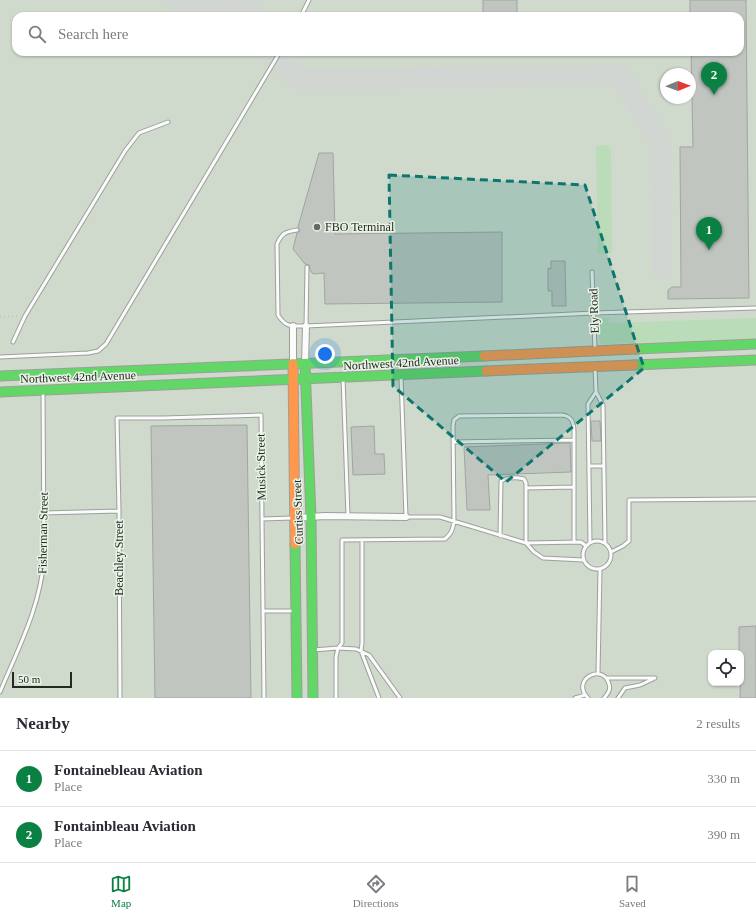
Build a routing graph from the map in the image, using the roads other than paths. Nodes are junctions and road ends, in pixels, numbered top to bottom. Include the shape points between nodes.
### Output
1 (309, 0) edge
2 (303, 12) edge
3 (278, 56) edge
4 (168, 122) dead end
5 (297, 230) dead end
6 (306, 267) dead end
7 (592, 272) dead end
8 (756, 308) edge
9 (594, 313) junction
10 (293, 326) junction
11 (306, 326) junction
12 (13, 342) dead end
13 (756, 344) edge
14 (595, 351) junction
15 (0, 357) edge
16 (756, 360) edge
17 (293, 364) junction
18 (305, 364) junction
19 (595, 367) junction
20 (42, 374) junction
21 (401, 375) junction
22 (0, 376) edge
23 (343, 378) junction
24 (293, 380) junction
25 (306, 380) junction
26 (43, 390) junction
27 (0, 392) edge
28 (596, 392) junction
29 (117, 418) joint
30 (574, 440) junction
31 (453, 442) junction
32 (589, 466) junction
33 (604, 466) junction
34 (574, 487) junction
35 (526, 488) junction
36 (756, 499) edge
37 (119, 511) junction
38 (43, 513) junction
39 (348, 516) junction
40 (311, 517) junction
41 (406, 517) junction
42 (296, 518) junction
43 (262, 519) junction
44 (454, 522) junction
45 (500, 536) junction
46 (362, 540) junction
47 (574, 542) junction
48 (526, 543) junction
49 (590, 543) junction
50 (605, 543) junction
51 (586, 546) junction
52 (611, 552) junction
53 (583, 560) junction
54 (600, 570) junction
55 (263, 611) junction
56 (296, 611) junction
57 (338, 648) junction
58 (312, 650) junction
59 (361, 651) junction
60 (598, 674) junction
61 (607, 678) junction
62 (0, 692) edge
63 (587, 697) edge
64 (120, 698) edge
65 (264, 698) edge
66 (297, 698) edge
67 (313, 698) edge
68 (336, 698) edge
69 (379, 698) edge
70 (400, 698) edge
71 (576, 698) edge
72 (604, 698) edge
73 (618, 698) edge

1 - 2 lane
3 - 15 lane via 106,344 98,351 88,353
4 - 12 lane via 139,133 125,151 25,316
5 - 10 lane via 286,232 277,244 278,316 282,322
6 - 11 lane
7 - 9 lane, Ely Road
8 - 9 lane
9 - 11 lane
9 - 14 lane, Ely Road
10 - 11 lane
10 - 17 street, Curtiss Street
11 - 18 street, Curtiss Street
13 - 14 street, Northwest 42nd Avenue
14 - 18 street, Northwest 42nd Avenue
14 - 19 street
16 - 19 street, Northwest 42nd Avenue
17 - 18 street, Northwest 42nd Avenue
17 - 20 street, Northwest 42nd Avenue
17 - 24 street, Curtiss Street
18 - 25 street, Curtiss Street
19 - 21 street, Northwest 42nd Avenue
19 - 28 lane
20 - 22 street, Northwest 42nd Avenue
20 - 26 street
21 - 23 street, Northwest 42nd Avenue
21 - 41 lane
23 - 25 street, Northwest 42nd Avenue
23 - 39 lane
24 - 25 street, Northwest 42nd Avenue
24 - 26 street, Northwest 42nd Avenue
24 - 42 street, Curtiss Street
25 - 40 street, Curtiss Street
26 - 27 street, Northwest 42nd Avenue
26 - 38 lane, Fisherman Street
28 - 32 lane via 588,404
28 - 33 lane via 603,405
29 - 37 lane, Beachley Street
29 - 43 lane, Musick Street via 261,415
30 - 31 lane
30 - 31 lane via 574,424 567,415 471,415 459,416 454,420
30 - 34 lane
31 - 44 lane
32 - 33 lane
32 - 49 lane
33 - 50 lane
34 - 35 lane
34 - 47 lane
35 - 45 lane via 524,479 516,477 501,481
35 - 48 lane
36 - 52 lane via 629,500 629,541
37 - 38 lane
37 - 64 lane, Beachley Street
38 - 62 lane, Fisherman Street via 44,558 40,592
39 - 40 street
39 - 41 street
40 - 42 street
40 - 58 street, Curtiss Street
41 - 44 lane via 440,517
42 - 43 lane
42 - 56 street, Curtiss Street
43 - 55 lane
44 - 45 lane
44 - 46 lane via 453,530 445,539
45 - 48 lane
46 - 57 lane via 342,540 342,643
46 - 59 lane
47 - 48 lane
47 - 51 lane via 581,542
48 - 53 lane via 543,558
49 - 50 lane
49 - 51 lane
50 - 52 lane
51 - 53 lane via 582,555
52 - 54 lane via 610,561
53 - 54 lane via 588,567
54 - 60 lane
55 - 56 lane
55 - 65 lane
56 - 66 street, Curtiss Street
57 - 58 lane
57 - 59 lane
57 - 68 lane
58 - 67 street, Curtiss Street
59 - 69 lane
59 - 70 lane via 371,658
60 - 61 lane
60 - 63 lane via 586,678 582,687
61 - 72 lane via 610,686 608,695
61 - 73 lane via 655,678 625,688
63 - 71 lane

